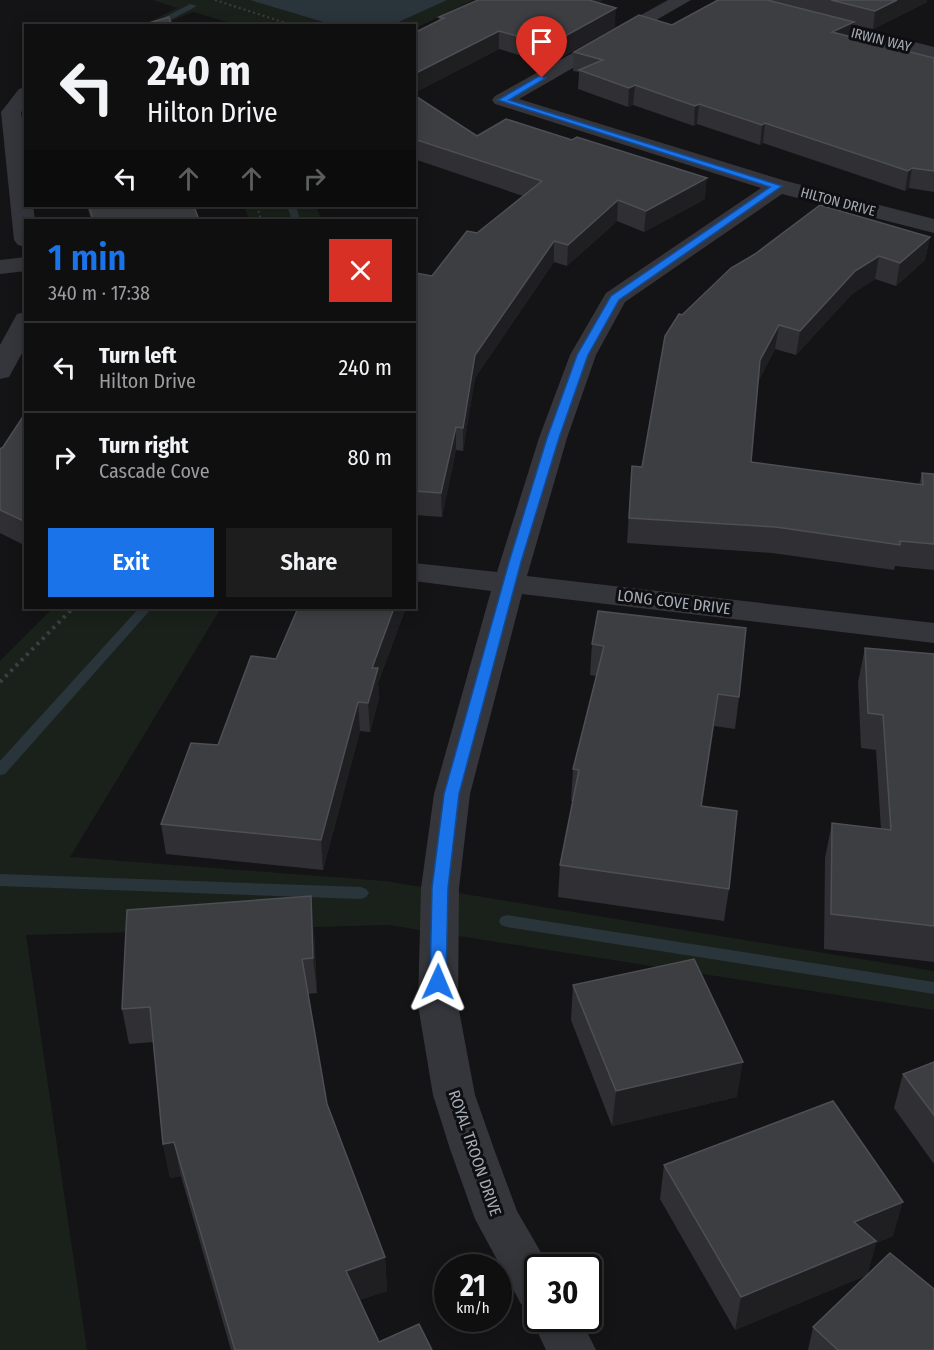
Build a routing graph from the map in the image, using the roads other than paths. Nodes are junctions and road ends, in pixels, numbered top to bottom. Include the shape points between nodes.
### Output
1 (682, 0) edge
2 (724, 0) edge
3 (926, 34) dead end
4 (910, 47) junction
5 (934, 53) edge
6 (24, 96) edge
7 (778, 186) junction
8 (24, 223) edge
9 (934, 226) edge
10 (24, 264) edge
11 (0, 267) edge
12 (24, 323) edge
13 (0, 372) edge
14 (416, 572) edge
15 (509, 583) junction
16 (934, 633) edge
17 (524, 1266) edge
18 (562, 1332) edge
19 (572, 1350) edge

1 - 7 street, HILTON DRIVE via 502,100
2 - 4 street, IRWIN WAY
3 - 4 street
4 - 5 street, IRWIN WAY
6 - 8 street via 11,112
7 - 9 street, HILTON DRIVE
7 - 15 street, ROYAL TROON DRIVE via 615,298 583,355
10 - 11 street
12 - 13 street
14 - 15 street, LONG COVE DRIVE
15 - 16 street, LONG COVE DRIVE
15 - 17 street, ROYAL TROON DRIVE via 452,794 440,888 438,1005 454,1095 497,1219
18 - 19 street

